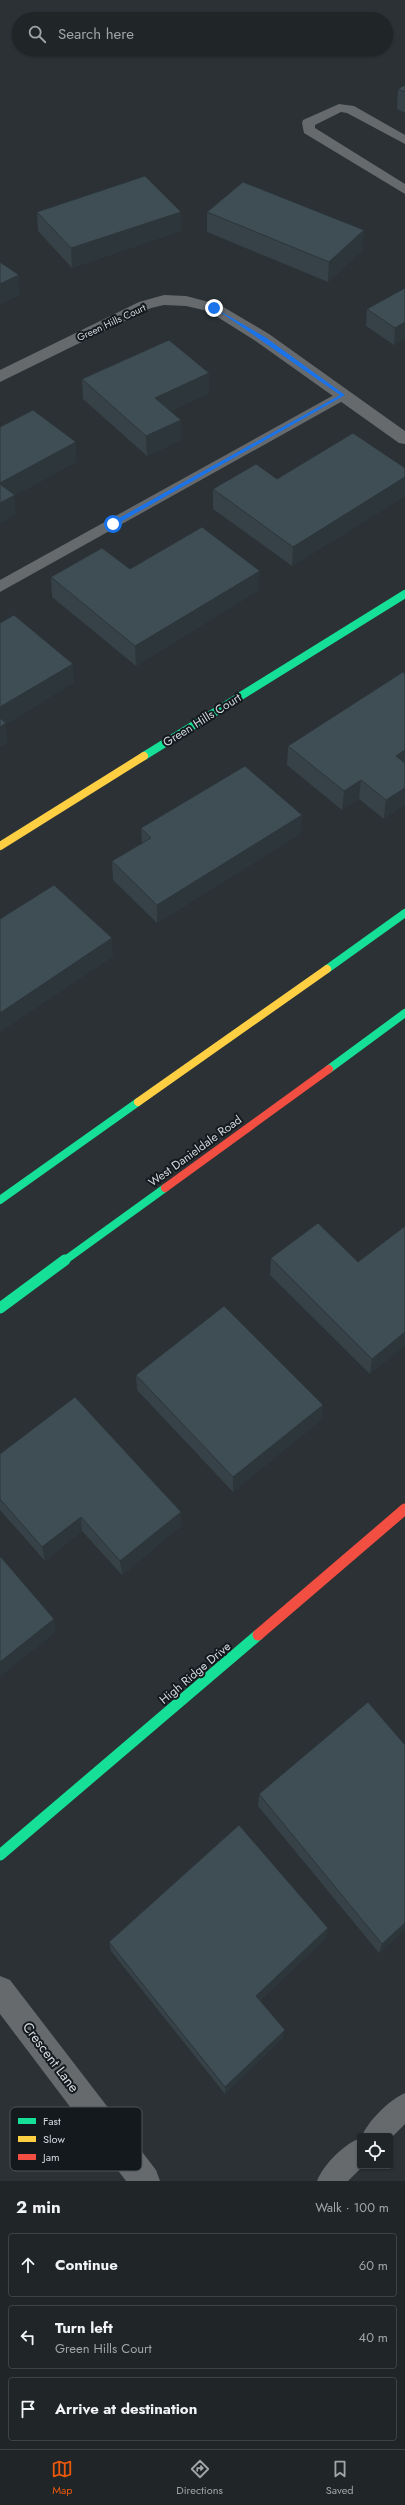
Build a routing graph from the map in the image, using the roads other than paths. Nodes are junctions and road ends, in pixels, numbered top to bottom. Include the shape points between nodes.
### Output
1 (405, 140) edge
2 (405, 190) edge
3 (0, 377) edge
4 (343, 395) junction
5 (405, 439) edge
6 (0, 587) edge
7 (405, 594) edge
8 (0, 846) edge
9 (405, 913) edge
10 (405, 1013) edge
11 (0, 1200) edge
12 (0, 1308) edge
13 (405, 1509) edge
14 (0, 1855) edge
15 (0, 1990) edge
16 (405, 2106) edge
17 (89, 2107) edge
18 (378, 2133) edge
19 (357, 2154) edge
20 (137, 2171) edge
21 (145, 2181) edge
22 (330, 2181) edge

1 - 2 lane via 350,108 339,108 308,123 309,130
3 - 4 street, Green Hills Court via 145,305 164,300 186,301 214,308 263,338
4 - 5 street, Green Hills Court
4 - 6 lane
7 - 8 main road, Green Hills Court
9 - 11 main road
10 - 12 main road, West Danieldale Road
13 - 14 main road, High Ridge Drive
15 - 17 street, Crescent Lane
16 - 18 lane
19 - 22 lane
20 - 21 street, Crescent Lane

